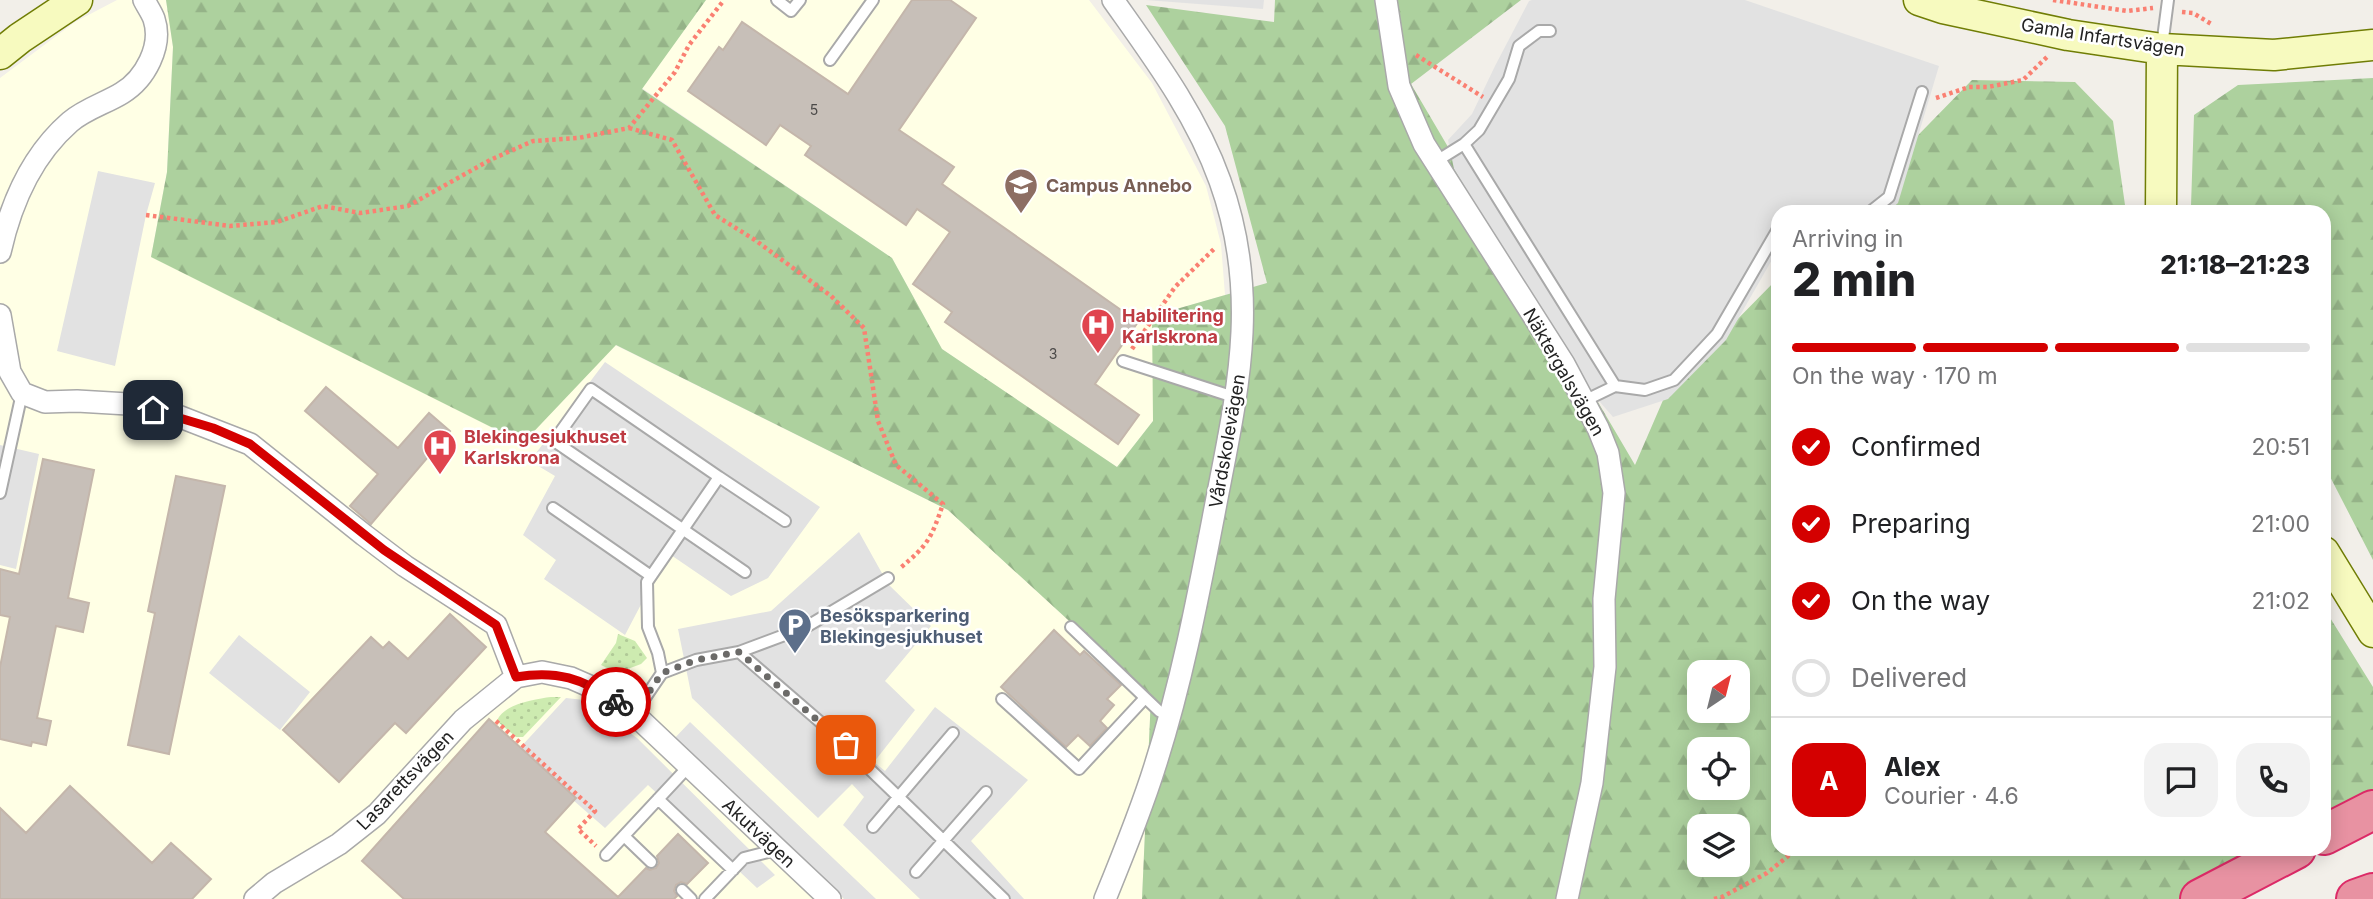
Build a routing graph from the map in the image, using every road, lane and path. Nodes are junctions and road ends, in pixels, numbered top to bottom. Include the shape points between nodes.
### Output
1 (78, 0) edge
2 (144, 0) edge
3 (724, 0) edge
4 (777, 0) edge
5 (800, 0) edge
6 (873, 0) edge
7 (1113, 0) edge
8 (1387, 0) edge
9 (1919, 0) edge
10 (2053, 0) edge
11 (2168, 4) edge
12 (2222, 30) dead end
13 (1550, 31) dead end
14 (1392, 39) junction
15 (2373, 45) edge
16 (2162, 49) junction
17 (0, 54) edge
18 (2049, 56) dead end
19 (830, 61) dead end
20 (1922, 92) dead end
21 (1495, 105) junction
22 (1917, 109) junction
23 (629, 128) junction
24 (1464, 144) junction
25 (1435, 162) junction
26 (1879, 205) edge
27 (2161, 205) edge
28 (146, 215) dead end
29 (1771, 241) edge
30 (1221, 243) dead end
31 (0, 252) edge
32 (0, 315) edge
33 (1124, 361) joint
34 (1615, 386) junction
35 (22, 393) junction
36 (1237, 398) junction
37 (1584, 401) junction
38 (719, 477) junction
39 (0, 493) edge
40 (553, 508) dead end
41 (785, 521) dead end
42 (682, 529) junction
43 (2331, 563) edge
44 (745, 572) dead end
45 (651, 576) junction
46 (888, 578) joint
47 (1071, 627) dead end
48 (2373, 632) edge
49 (739, 652) junction
50 (662, 673) junction
51 (516, 677) junction
52 (1145, 698) junction
53 (1002, 699) dead end
54 (480, 706) junction
55 (634, 714) junction
56 (1169, 716) junction
57 (953, 733) dead end
58 (689, 766) junction
59 (986, 792) dead end
60 (900, 798) junction
61 (658, 799) junction
62 (2373, 810) edge
63 (873, 827) dead end
64 (2331, 831) edge
65 (624, 836) junction
66 (944, 839) junction
67 (776, 850) junction
68 (606, 855) joint
69 (1788, 856) edge
70 (2283, 856) edge
71 (651, 862) dead end
72 (733, 870) junction
73 (916, 872) dead end
74 (682, 890) dead end
75 (2373, 894) edge
76 (255, 899) edge
77 (691, 899) edge
78 (705, 899) edge
79 (830, 899) edge
80 (1004, 899) edge
81 (1105, 899) edge
82 (1567, 899) edge
83 (1714, 899) edge
84 (2200, 899) edge
85 (2357, 899) edge

1 - 17 street
2 - 31 street via 155,20 155,49 144,73 125,91 72,120 41,153 20,188
3 - 23 path via 689,45 675,72
4 - 5 lane via 791,11
6 - 19 lane
7 - 36 street, Vårdskolevägen via 1170,80 1201,134 1221,183 1244,296
8 - 14 street, Näktergalsvägen
9 - 16 street, Gamla Infartsvägen via 2068,35
10 - 11 path via 2127,11
11 - 12 path
11 - 16 lane
13 - 21 lane via 1539,31 1520,46
14 - 21 path
14 - 25 street, Näktergalsvägen via 1399,86
15 - 16 street, Gamla Infartsvägen via 2274,55
16 - 27 street
18 - 22 path via 2023,80 1943,94
20 - 22 lane
21 - 24 lane
22 - 26 lane via 1889,197
23 - 28 path via 533,141 408,206 360,213 323,206 277,222 230,226
23 - 46 path via 672,140 715,215 831,296 864,328 878,421 896,465 943,504 923,549
24 - 25 lane
24 - 34 lane
25 - 37 street, Näktergalsvägen
29 - 34 lane via 1717,334 1674,380 1645,390
30 - 33 path via 1175,287
32 - 35 street via 10,372
33 - 36 lane
34 - 37 lane
35 - 39 lane
35 - 51 street via 46,402 128,404 190,420 250,444 395,558 496,625
36 - 56 street, Vårdskolevägen via 1192,626
37 - 82 street, Näktergalsvägen via 1608,453 1614,493 1604,599 1605,667 1592,783
38 - 41 lane
38 - 42 lane
38 - 42 lane via 591,389 554,441
40 - 45 lane
42 - 44 lane
42 - 45 lane
43 - 48 street
45 - 50 lane via 647,582 648,627
46 - 49 lane via 806,627
47 - 52 lane
49 - 50 lane via 696,660
49 - 60 lane
50 - 55 lane
51 - 54 street, Lasarettsvägen
51 - 55 street, Akutvägen via 542,672 572,678
52 - 53 lane via 1079,769
52 - 56 lane
54 - 68 path via 595,811 578,829
54 - 76 street, Lasarettsvägen via 377,814
55 - 58 street, Akutvägen
56 - 81 street, Vårdskolevägen via 1147,790
57 - 60 lane
58 - 61 lane
58 - 67 street, Akutvägen
59 - 66 lane
60 - 63 lane
60 - 66 lane
61 - 65 lane
61 - 72 lane
62 - 64 highway
65 - 68 lane
65 - 71 lane
66 - 73 lane
66 - 80 lane
67 - 72 lane via 744,858
67 - 79 street, Akutvägen
69 - 83 path via 1767,873
70 - 84 highway
72 - 78 lane
74 - 77 lane
75 - 85 highway

